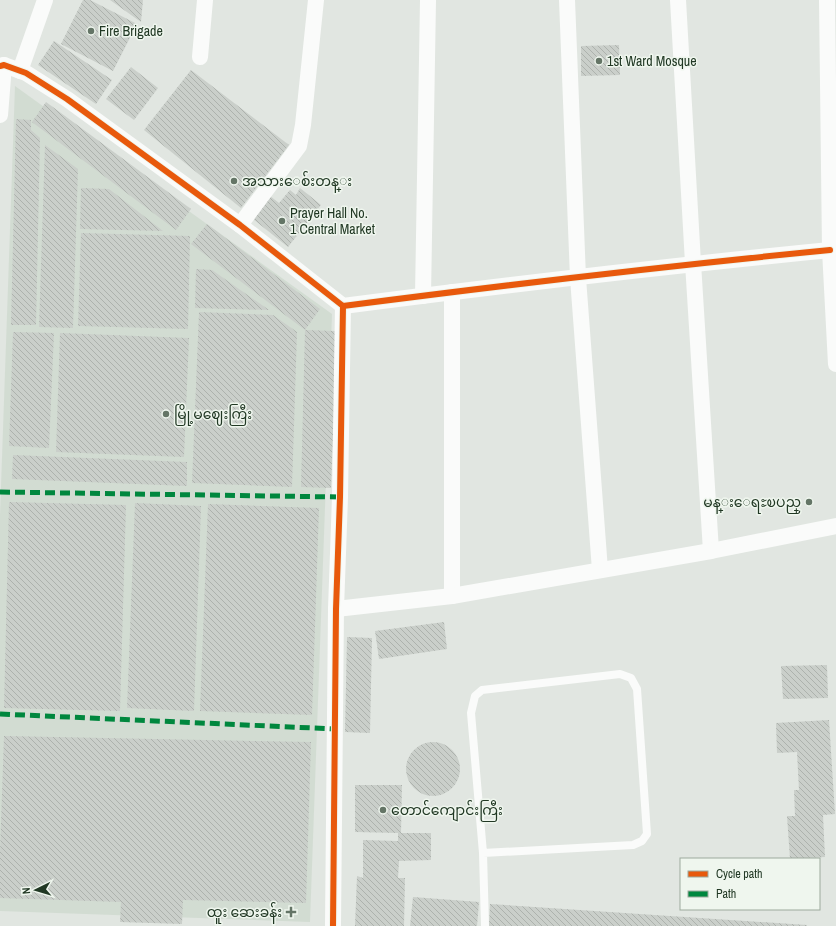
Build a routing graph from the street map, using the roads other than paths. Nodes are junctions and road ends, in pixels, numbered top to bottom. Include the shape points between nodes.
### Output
1 (45, 0) edge
2 (205, 0) edge
3 (316, 0) edge
4 (428, 0) edge
5 (567, 0) edge
6 (678, 0) edge
7 (827, 0) edge
8 (200, 57) dead end
9 (2, 66) edge
10 (20, 71) junction
11 (0, 115) edge
12 (240, 225) junction
13 (830, 250) junction
14 (693, 263) junction
15 (578, 278) junction
16 (452, 292) junction
17 (423, 296) junction
18 (343, 306) junction
19 (836, 364) edge
20 (836, 526) edge
21 (711, 550) junction
22 (600, 570) junction
23 (452, 596) junction
24 (336, 609) junction
25 (483, 853) junction
26 (333, 926) edge
27 (485, 926) edge

1 - 10 street
2 - 8 street
3 - 12 street via 299,146
4 - 17 street
5 - 15 street
6 - 14 street
7 - 13 street
9 - 10 street
9 - 11 street
10 - 12 street via 67,99
12 - 18 street
13 - 14 street
13 - 19 street
14 - 15 street
14 - 21 street
15 - 16 street
15 - 22 street
16 - 17 street
16 - 23 street
17 - 18 street
18 - 24 street
20 - 21 street
21 - 22 street
22 - 23 street
23 - 24 street
24 - 26 street
25 - 25 lane via 633,845 642,841 647,834 637,689 631,678 620,674 482,690 475,696 471,713
25 - 27 lane

